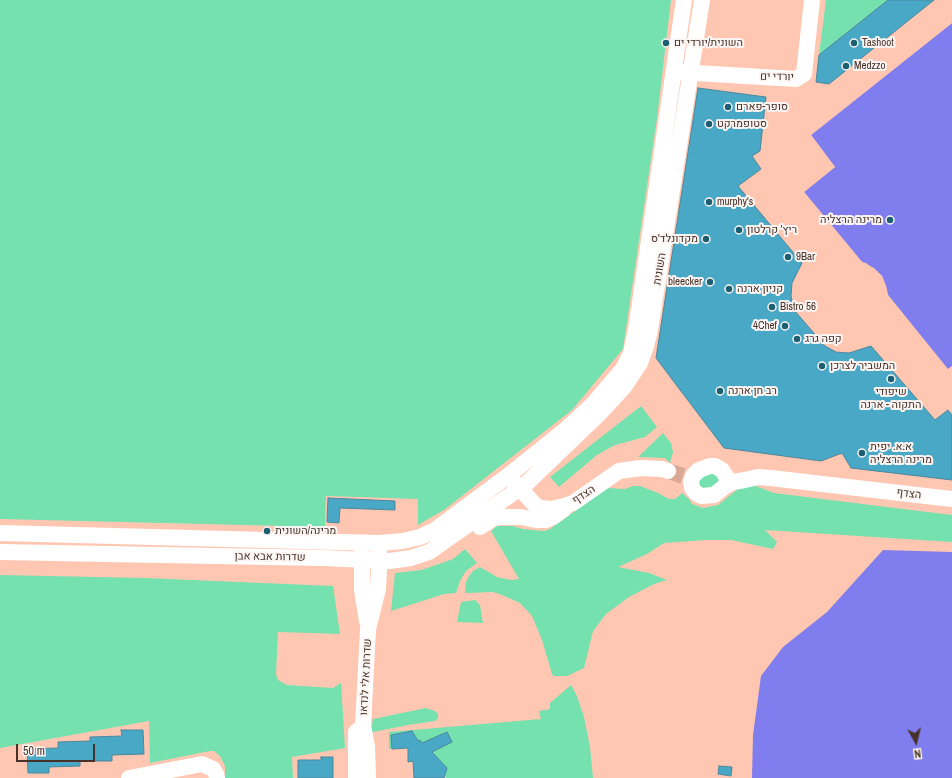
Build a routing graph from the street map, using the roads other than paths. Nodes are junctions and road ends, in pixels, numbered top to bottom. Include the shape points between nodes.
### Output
1 (684, 0) edge
2 (702, 0) edge
3 (812, 0) edge
4 (682, 72) junction
5 (719, 467) junction
6 (509, 475) junction
7 (681, 475) junction
8 (771, 478) junction
9 (725, 486) junction
10 (519, 488) junction
11 (952, 499) edge
12 (574, 503) junction
13 (0, 533) edge
14 (362, 542) junction
15 (378, 543) junction
16 (0, 552) edge
17 (429, 552) junction
18 (340, 559) junction
19 (363, 560) junction
20 (383, 565) junction
21 (363, 582) junction
22 (368, 629) junction
23 (363, 726) junction
24 (129, 778) edge
25 (217, 778) edge
26 (356, 778) edge
27 (368, 778) edge

1 - 4 street, השונית
2 - 4 street, השונית
3 - 4 street, יורדי ים via 804,74 796,79
4 - 6 street, השונית via 631,353 623,369 593,404
4 - 10 street, השונית via 650,330 640,363 624,388 600,414
5 - 7 street, הצדף via 705,467
5 - 8 street, הצדף
5 - 9 street via 727,478
6 - 10 street, הצדף
6 - 15 street, שדרות אבא אבן via 425,535 403,541
7 - 9 street, הצדף via 691,482 692,488 701,496 714,495
7 - 12 street, הצדף via 662,469 619,471
8 - 9 street, הצדף via 758,477
8 - 11 street, הצדף
10 - 12 street, הצדף via 536,506 542,508 558,508
10 - 17 street, שדרות אבא אבן
12 - 17 street via 546,520 510,516 492,519 458,542
13 - 14 street, שדרות אבא אבן
14 - 15 street, שדרות אבא אבן
14 - 19 street, שדרות אלי לנדאו
15 - 20 street, שדרות אלי לנדאו
16 - 18 street, שדרות אבא אבן
17 - 20 street, שדרות אבא אבן
18 - 19 street, שדרות אבא אבן
18 - 21 street via 352,566
19 - 20 street, שדרות אבא אבן
19 - 21 street, שדרות אלי לנדאו
20 - 22 street, שדרות אלי לנדאו
21 - 22 street, שדרות אלי לנדאו
22 - 23 street, שדרות אלי לנדאו
23 - 26 street, שדרות אלי לנדאו via 356,732
23 - 27 street, שדרות אלי לנדאו via 367,746
24 - 25 street via 202,764 213,769

